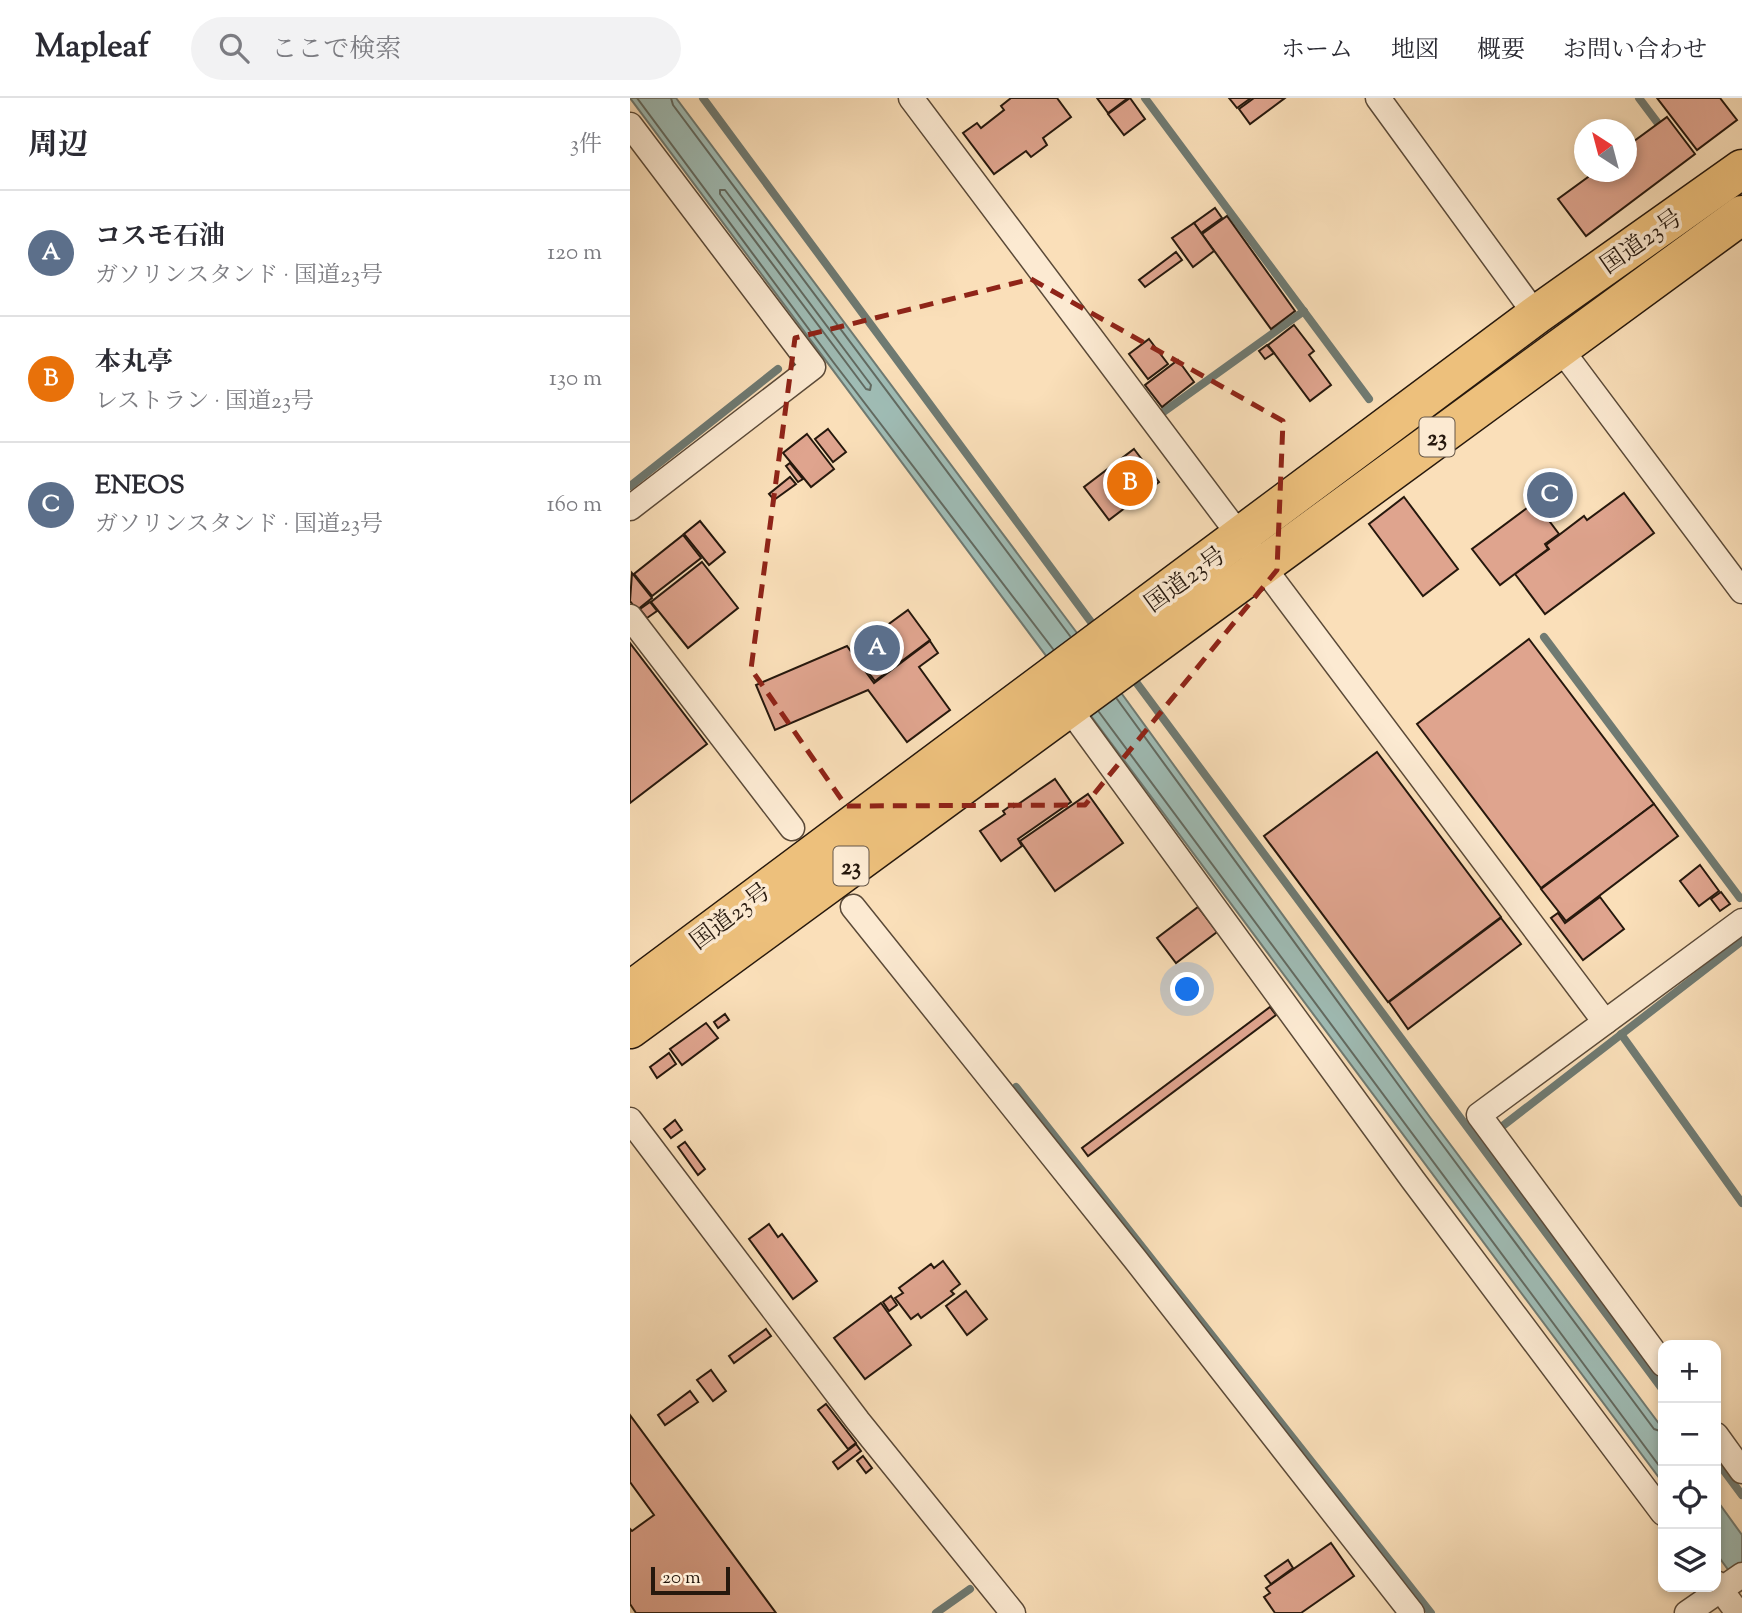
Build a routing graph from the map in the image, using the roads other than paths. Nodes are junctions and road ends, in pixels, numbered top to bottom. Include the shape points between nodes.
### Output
1 (911, 98) edge
2 (1378, 98) edge
3 (630, 125) edge
4 (1742, 169) edge
5 (1742, 215) edge
6 (1536, 315) junction
7 (1560, 348) junction
8 (630, 508) edge
9 (1252, 551) junction
10 (1742, 591) edge
11 (630, 617) edge
12 (1064, 695) junction
13 (792, 828) dead end
14 (853, 907) dead end
15 (1742, 921) edge
16 (630, 991) edge
17 (1605, 1022) junction
18 (630, 1029) edge
19 (630, 1120) edge
20 (1658, 1357) edge
21 (1721, 1442) edge
22 (1742, 1471) edge
23 (1658, 1506) edge
24 (1727, 1583) edge
25 (1013, 1613) edge
26 (1412, 1613) edge
27 (1687, 1613) edge
28 (1738, 1613) edge

1 - 9 street
2 - 6 street
3 - 8 street via 813,367
4 - 6 highway, 国道23号 / 23
5 - 7 highway, 国道23号 / 23
6 - 9 highway, 国道23号 / 23
7 - 9 highway, 国道23号 / 23
7 - 10 street
9 - 12 highway, 国道23号 / 23 via 1123,645
9 - 17 street
11 - 13 street
12 - 16 highway, 国道23号 / 23
12 - 18 highway, 国道23号 / 23
12 - 23 street via 1422,1191
14 - 26 street
15 - 17 street
17 - 20 street via 1479,1115
19 - 25 street via 858,1421
21 - 22 street
24 - 27 street
24 - 28 street

